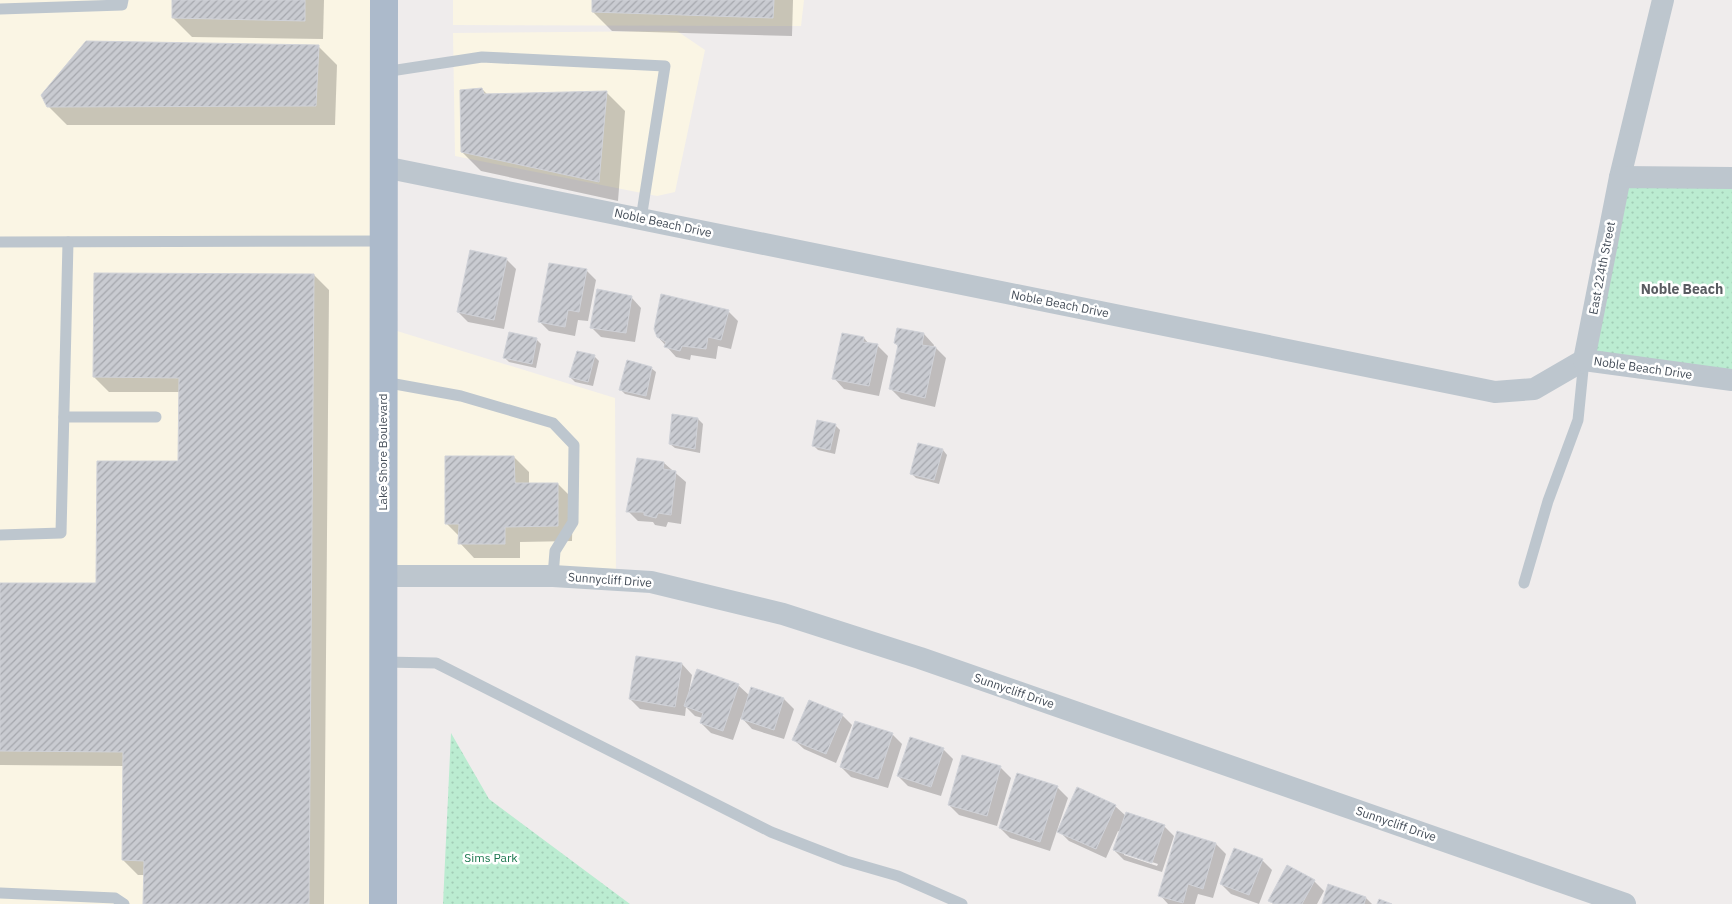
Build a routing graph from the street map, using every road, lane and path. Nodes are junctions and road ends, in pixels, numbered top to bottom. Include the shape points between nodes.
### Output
1 (122, 0) edge
2 (384, 0) edge
3 (1663, 0) edge
4 (0, 9) edge
5 (384, 72) junction
6 (384, 167) junction
7 (1620, 177) junction
8 (1732, 178) edge
9 (641, 219) junction
10 (384, 241) junction
11 (0, 242) edge
12 (68, 242) junction
13 (1584, 360) junction
14 (1732, 380) edge
15 (384, 382) junction
16 (64, 417) junction
17 (156, 417) dead end
18 (0, 535) edge
19 (383, 576) junction
20 (553, 576) junction
21 (1524, 583) dead end
22 (383, 662) junction
23 (0, 893) edge
24 (124, 904) edge
25 (382, 904) edge
26 (962, 904) edge
27 (1625, 904) edge

1 - 4 lane via 122,5
2 - 5 main road, Lake Shore Boulevard
3 - 7 street, East 224th Street
5 - 6 main road, Lake Shore Boulevard
5 - 9 lane via 482,57 665,66
6 - 9 street, Noble Beach Drive
6 - 10 main road, Lake Shore Boulevard
7 - 8 street
7 - 13 street, East 224th Street
9 - 13 street, Noble Beach Drive via 1495,392 1534,389
10 - 12 lane
10 - 15 main road, Lake Shore Boulevard
11 - 12 lane
12 - 16 lane
13 - 14 street, Noble Beach Drive
13 - 21 lane via 1578,420 1548,501
15 - 19 main road, Lake Shore Boulevard
15 - 20 lane via 461,396 553,423 574,445 573,522 555,552
16 - 17 lane
16 - 18 lane via 61,533
19 - 20 street, Sunnycliff Drive
19 - 22 main road, Lake Shore Boulevard
20 - 27 street, Sunnycliff Drive via 651,582 784,614 920,658
22 - 25 main road, Lake Shore Boulevard
22 - 26 lane via 436,663 771,832 846,861 898,876
23 - 24 lane via 115,898

